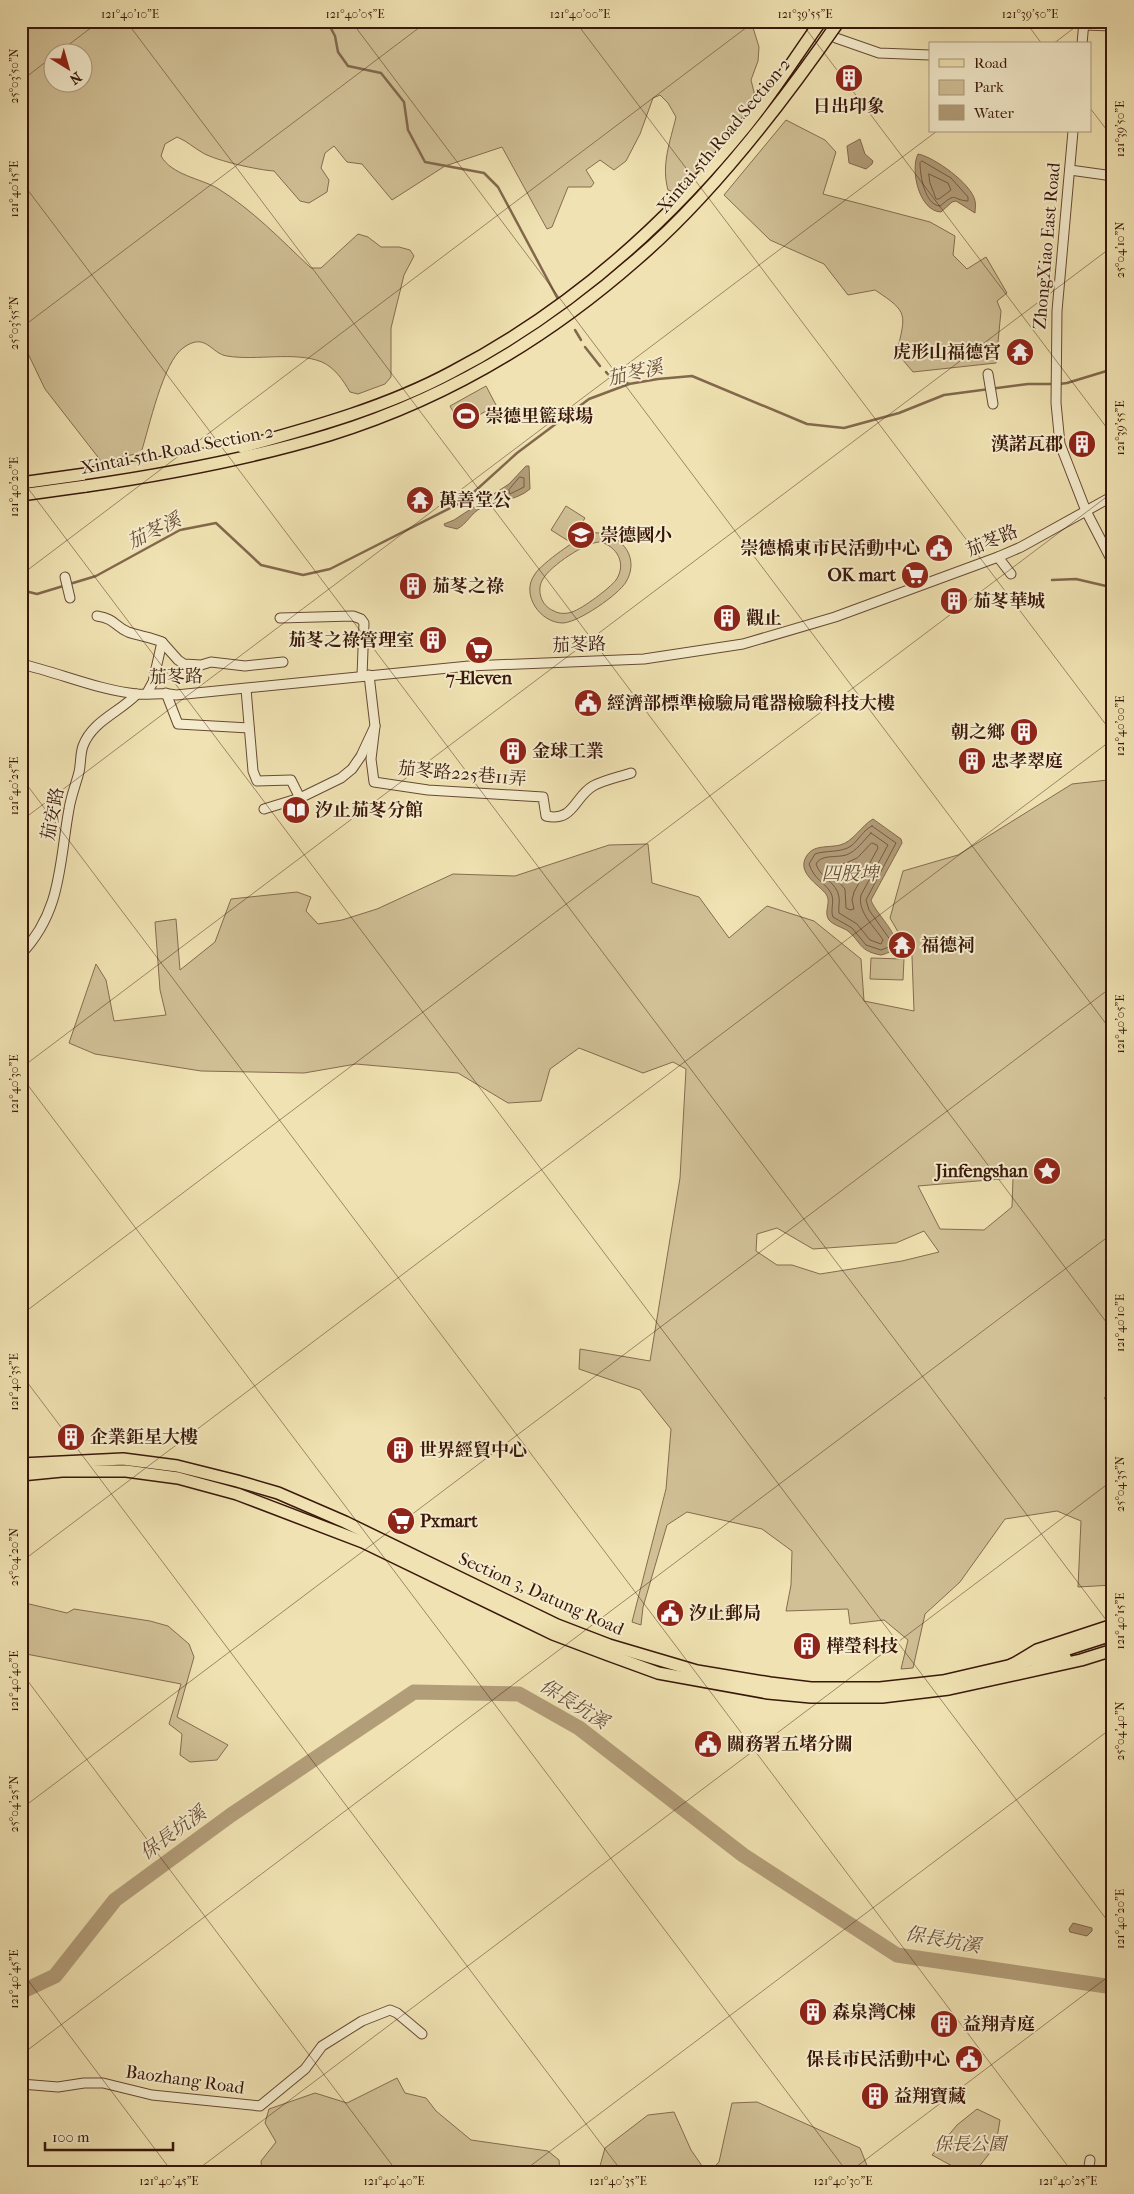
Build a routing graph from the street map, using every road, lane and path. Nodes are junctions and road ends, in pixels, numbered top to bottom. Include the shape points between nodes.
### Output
1 (821, 21) edge
2 (839, 21) edge
3 (1084, 23) edge
4 (1113, 26) edge
5 (836, 38) dead end
6 (1082, 42) edge
7 (929, 55) edge
8 (1073, 132) edge
9 (1070, 170) junction
10 (1113, 176) edge
11 (988, 374) dead end
12 (993, 404) dead end
13 (21, 483) edge
14 (21, 495) edge
15 (1113, 496) edge
16 (1086, 511) junction
17 (998, 557) junction
18 (1113, 563) edge
19 (1011, 574) dead end
20 (65, 577) dead end
21 (70, 598) dead end
22 (97, 616) dead end
23 (280, 618) dead end
24 (162, 642) junction
25 (283, 662) dead end
26 (21, 664) edge
27 (366, 676) junction
28 (246, 689) junction
29 (142, 693) junction
30 (166, 693) junction
31 (375, 726) junction
32 (249, 728) junction
33 (631, 773) dead end
34 (300, 798) junction
35 (264, 808) dead end
36 (21, 954) edge
37 (21, 1464) edge
38 (21, 1475) edge
39 (1113, 1625) edge
40 (1113, 1634) edge
41 (1113, 1641) edge
42 (1113, 1650) edge
43 (1012, 1664) junction
44 (1037, 1668) junction
45 (422, 2034) dead end
46 (21, 2084) edge
47 (1090, 2160) dead end
48 (1088, 2173) edge

1 - 13 main road, Xintai 5th Road Section 2, bridge via 747,125 682,200 640,240 565,302 451,373 356,413 242,447 144,466
2 - 14 main road, Xintai 5th Road Section 2, bridge via 748,141 681,217 601,290 490,365 396,410 330,434 241,459 160,475
3 - 4 street
3 - 6 street
5 - 7 street via 879,53
8 - 9 street, ZhongXiao East Road
9 - 10 street
9 - 16 street, ZhongXiao East Road via 1058,311 1055,398 1060,444
11 - 12 street
15 - 16 street, 茄苳路
16 - 17 street, 茄苳路
16 - 18 street, ZhongXiao East Road
17 - 19 street
17 - 27 street, 茄苳路 via 835,617 743,644 644,659 469,666
20 - 21 street
22 - 24 street via 114,620 126,632
23 - 27 street via 353,616 361,619 364,623
24 - 25 street via 184,664 212,662 245,666
24 - 29 street via 153,682
26 - 29 street, 茄苳路 via 67,678
27 - 28 street, 茄苳路
27 - 31 street
28 - 30 street, 茄苳路
28 - 32 street
29 - 30 street, 茄苳路
29 - 36 street, 茄安路 via 98,724 83,745 60,877 42,928
30 - 32 street via 178,724
31 - 33 street, 茄苳路225巷11弄 via 371,759 374,782 428,790 543,798 546,816 554,818 566,815 592,787
31 - 34 street via 352,769 341,778
32 - 34 street via 257,781 290,780
34 - 35 street
37 - 43 main road, Section 3, Datung Road via 123,1459 177,1466 278,1493 557,1625 609,1645 697,1671 811,1688 880,1688 943,1681
38 - 44 main road, Section 3, Datung Road via 126,1471 178,1478 237,1494 363,1542 553,1634 658,1673 695,1681 811,1697 882,1697 949,1689
39 - 43 main road, Section 3, Datung Road via 1037,1650
40 - 43 highway
41 - 44 highway
42 - 44 main road, Section 3, Datung Road via 1082,1660
45 - 46 street, Baozhang Road via 390,2010 362,2021 322,2046 305,2069 260,2106 152,2095 103,2083 43,2087
47 - 48 street

